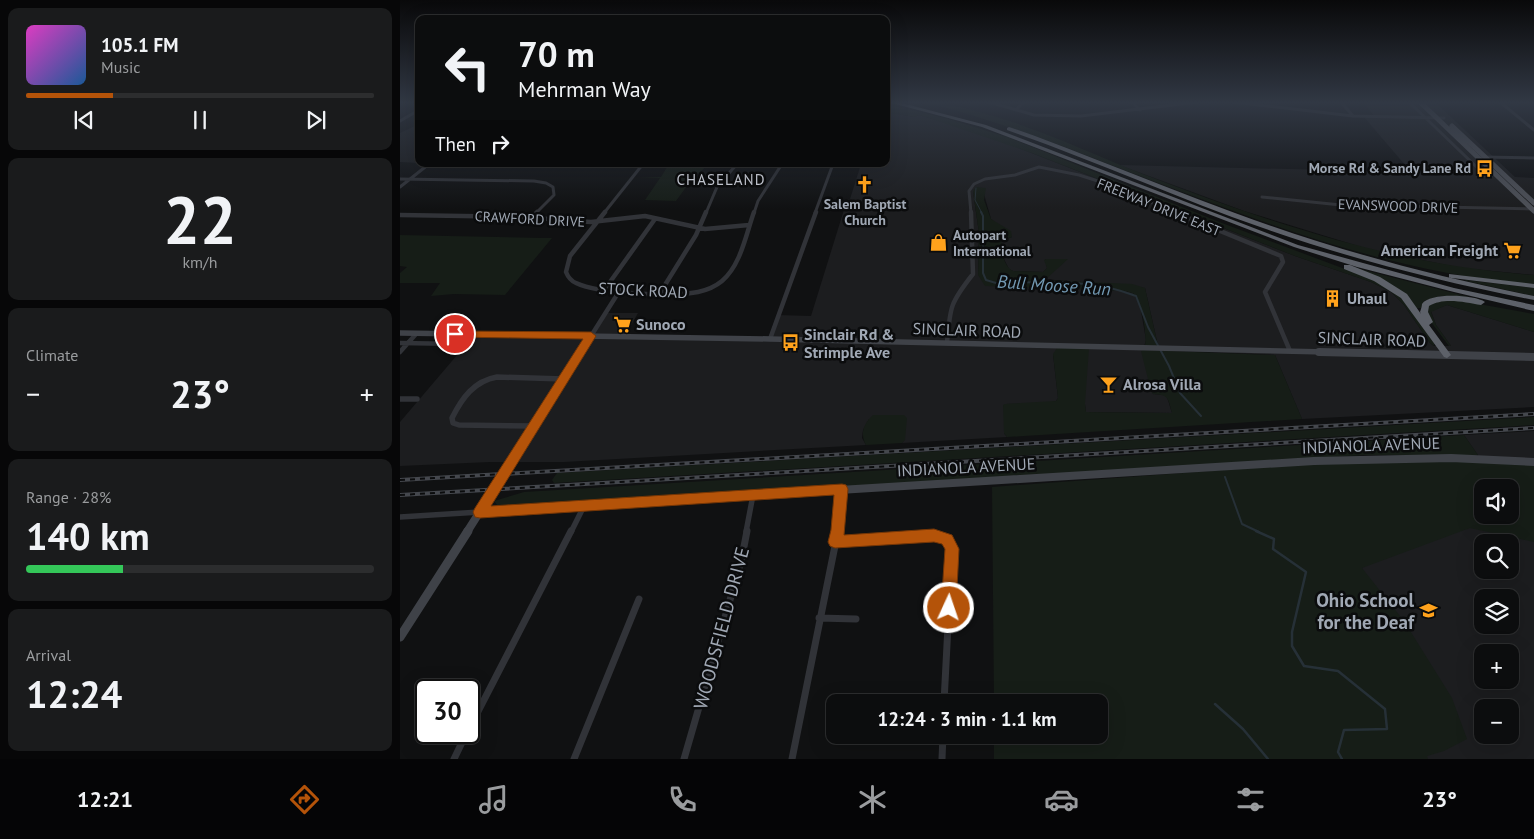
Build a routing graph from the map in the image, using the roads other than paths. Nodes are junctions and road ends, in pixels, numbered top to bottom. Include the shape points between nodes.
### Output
1 (1014, 137) edge
2 (1033, 137) edge
3 (1445, 137) edge
4 (1456, 137) edge
5 (1465, 137) edge
6 (1477, 157) junction
7 (1486, 157) junction
8 (1534, 158) edge
9 (425, 167) edge
10 (641, 167) edge
11 (734, 167) edge
12 (780, 167) edge
13 (832, 167) edge
14 (1486, 176) dead end
15 (400, 179) edge
16 (410, 179) junction
17 (400, 187) edge
18 (1262, 197) dead end
19 (1521, 198) junction
20 (1533, 205) edge
21 (400, 215) edge
22 (531, 218) junction
23 (655, 219) junction
24 (598, 221) junction
25 (749, 226) junction
26 (699, 228) junction
27 (1296, 246) junction
28 (1372, 261) junction
29 (1534, 286) edge
30 (606, 289) junction
31 (620, 290) junction
32 (660, 293) junction
33 (1534, 298) edge
34 (1534, 310) edge
35 (400, 333) edge
36 (416, 334) junction
37 (591, 336) junction
38 (770, 339) junction
39 (400, 343) edge
40 (408, 343) junction
41 (947, 343) junction
42 (461, 344) dead end
43 (1290, 350) junction
44 (400, 352) edge
45 (1447, 355) junction
46 (1534, 357) edge
47 (565, 379) junction
48 (400, 399) edge
49 (417, 399) dead end
50 (535, 426) junction
51 (1534, 462) edge
52 (842, 489) junction
53 (753, 495) junction
54 (584, 506) junction
55 (480, 512) junction
56 (400, 517) edge
57 (835, 542) junction
58 (639, 599) dead end
59 (819, 618) junction
60 (856, 619) dead end
61 (400, 637) edge
62 (944, 694) edge
63 (480, 708) edge
64 (462, 744) edge
65 (943, 744) edge
66 (454, 759) edge
67 (574, 759) edge
68 (684, 759) edge
69 (792, 759) edge
70 (942, 759) edge

1 - 27 highway
2 - 28 highway via 1241,217
3 - 14 street
4 - 6 main road
5 - 7 main road
6 - 7 street
6 - 19 main road
7 - 8 street
7 - 20 main road
9 - 16 street
10 - 24 street
11 - 26 street via 717,187
12 - 25 street via 761,195
13 - 38 street
15 - 16 street
16 - 17 street
16 - 22 street via 534,181 554,187 554,195
18 - 20 street, EVANSWOOD DRIVE via 1341,204
19 - 20 main road
19 - 20 street
21 - 22 street, CRAWFORD DRIVE
22 - 24 street, CRAWFORD DRIVE
23 - 24 street, CRAWFORD DRIVE via 634,216
23 - 26 street, CRAWFORD DRIVE
23 - 30 street
24 - 30 street, STOCK ROAD via 570,256 566,272 577,284
25 - 26 street, CRAWFORD DRIVE
25 - 32 street, STOCK ROAD via 735,266 720,284 692,293
26 - 32 street
27 - 34 highway
27 - 45 highway via 1377,279 1397,291 1412,306
28 - 29 highway
28 - 33 highway
30 - 31 street, STOCK ROAD
31 - 32 street, STOCK ROAD
31 - 37 street
34 - 45 highway via 1470,300 1438,298 1428,302 1424,308 1425,316 1446,348
35 - 36 main road, SINCLAIR ROAD
36 - 37 main road, SINCLAIR ROAD
36 - 40 street
37 - 38 main road, SINCLAIR ROAD
37 - 47 main road
38 - 41 main road, SINCLAIR ROAD
39 - 40 street
40 - 42 street
40 - 44 street
41 - 43 main road, SINCLAIR ROAD
41 - 43 street, FREEWAY DRIVE EAST via 950,309 973,274 969,191 974,184 985,179 1043,167 1104,183 1280,256 1281,267 1265,292
43 - 45 main road, SINCLAIR ROAD
45 - 46 main road, SINCLAIR ROAD
47 - 50 main road
47 - 50 street via 492,377 474,386 452,418 453,423 459,425
48 - 49 street
50 - 55 main road
51 - 52 main road, INDIANOLA AVENUE via 1415,457 1322,460
52 - 53 main road, INDIANOLA AVENUE
52 - 57 street
53 - 54 main road, INDIANOLA AVENUE
53 - 68 street, WOODSFIELD DRIVE via 737,578
54 - 55 main road, INDIANOLA AVENUE
54 - 63 street
55 - 56 street, INDIANOLA AVENUE
55 - 61 main road
57 - 59 street
57 - 62 street via 934,536 947,539 952,549
58 - 67 street
59 - 60 street
59 - 69 street
64 - 66 street
65 - 70 street

